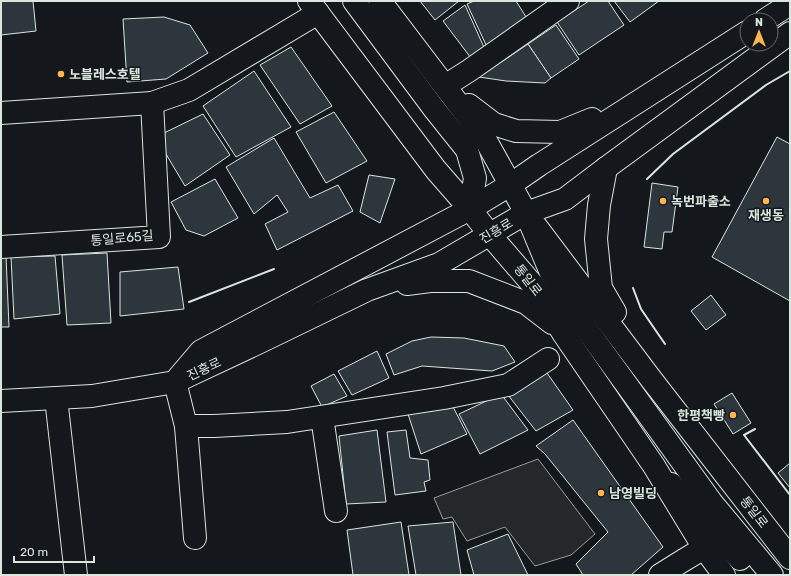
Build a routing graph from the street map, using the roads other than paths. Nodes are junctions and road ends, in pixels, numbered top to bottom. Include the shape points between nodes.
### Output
1 (354, 1) edge
2 (380, 1) edge
3 (568, 1) edge
4 (790, 4) edge
5 (314, 7) edge
6 (778, 12) edge
7 (790, 33) edge
8 (739, 37) edge
9 (675, 78) junction
10 (445, 86) junction
11 (152, 103) junction
12 (1, 113) edge
13 (606, 168) junction
14 (510, 185) junction
15 (470, 209) junction
16 (526, 213) junction
17 (490, 235) junction
18 (1, 247) edge
19 (367, 290) junction
20 (563, 332) junction
21 (548, 359) dead end
22 (651, 379) junction
23 (175, 382) junction
24 (56, 398) junction
25 (1, 401) edge
26 (322, 417) junction
27 (186, 426) junction
28 (654, 466) junction
29 (336, 512) dead end
30 (195, 538) dead end
31 (704, 548) junction
32 (790, 558) edge
33 (76, 575) edge
34 (660, 575) edge
35 (724, 575) edge
36 (752, 575) edge
37 (772, 575) edge

1 - 15 main road via 466,150 475,178
2 - 10 main road, 통일로
3 - 10 main road
4 - 6 main road
5 - 11 main road via 189,90
5 - 15 main road, 통일로 via 436,170
7 - 13 main road, 진흥로
8 - 9 main road, 진흥로
9 - 10 main road via 632,92 599,116 560,132 516,131 494,124
9 - 14 main road, 진흥로
10 - 14 main road, 통일로 via 485,139
11 - 12 main road
11 - 18 main road, 통일로65길 via 159,237
13 - 16 main road, 진흥로 via 565,200
13 - 22 main road via 596,239 601,288 647,360
14 - 15 main road, 진흥로
14 - 16 main road, 통일로
15 - 17 main road, 통일로
15 - 23 main road, 진흥로 via 201,351
16 - 17 main road, 진흥로
16 - 22 main road, 통일로
16 - 37 main road via 551,273 577,316 712,503
17 - 19 main road, 진흥로 via 439,264
17 - 20 main road, 통일로 via 533,285
19 - 20 main road via 430,281 469,281 526,303
19 - 23 main road, 진흥로
20 - 28 main road, 통일로
21 - 26 main road via 508,385
22 - 32 main road, 통일로
23 - 24 main road, 진흥로 via 92,396
23 - 27 main road
24 - 25 main road, 진흥로
24 - 33 main road
26 - 27 main road via 287,422
26 - 29 main road
27 - 30 main road
28 - 31 main road, 통일로
28 - 36 main road
31 - 34 main road
31 - 35 main road, 통일로

